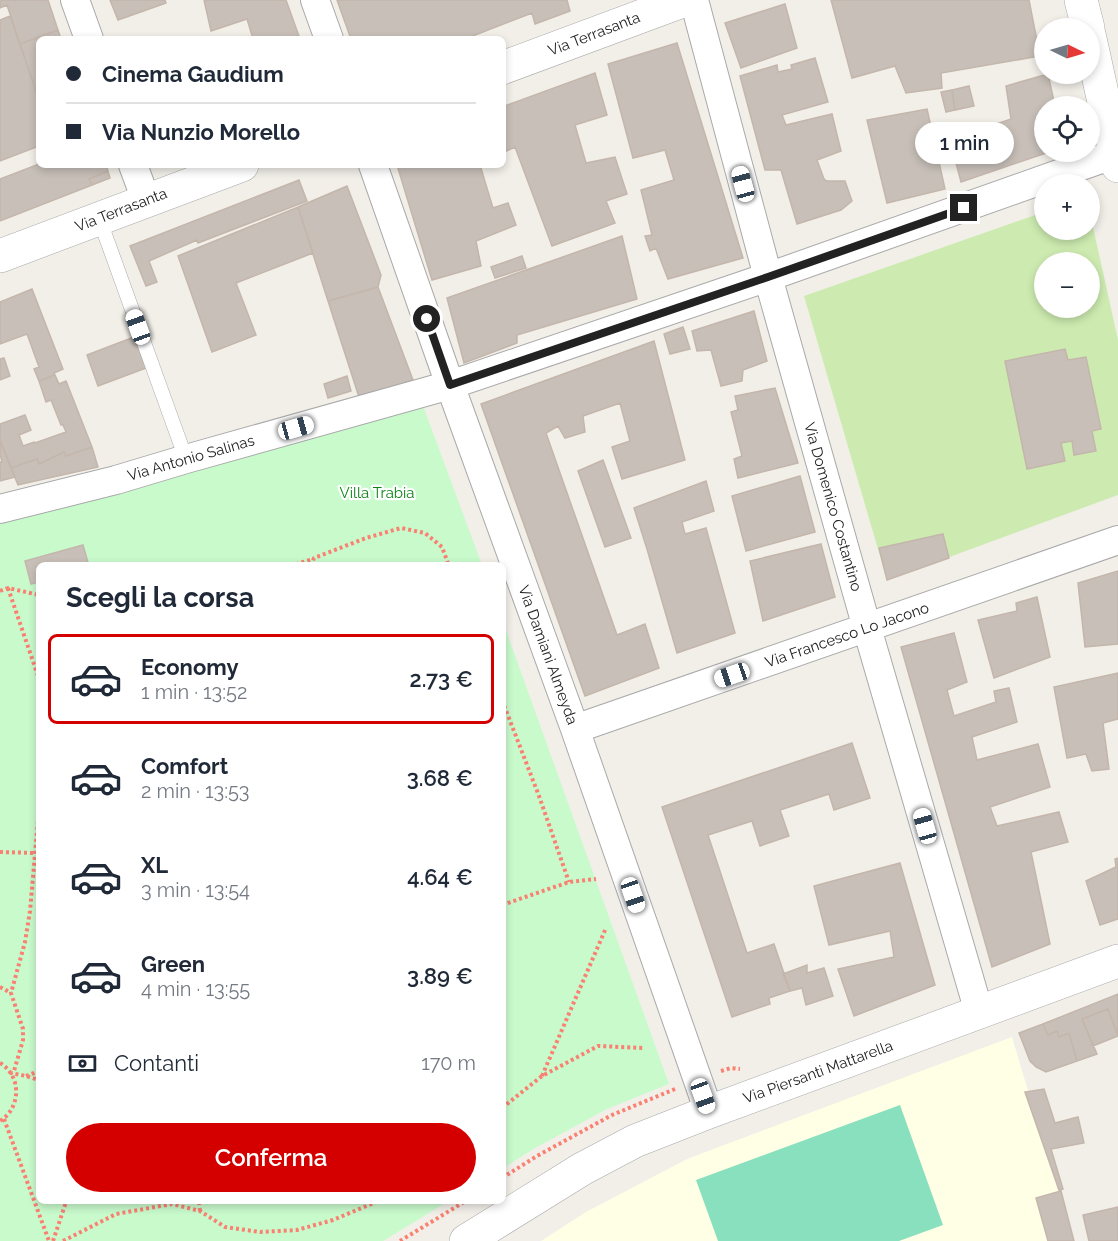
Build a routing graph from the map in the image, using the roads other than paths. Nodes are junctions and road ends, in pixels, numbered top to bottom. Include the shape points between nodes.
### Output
1 (75, 0) edge
2 (315, 0) edge
3 (685, 0) edge
4 (694, 0) edge
5 (1082, 0) edge
6 (1086, 18) edge
7 (88, 36) edge
8 (328, 36) edge
9 (506, 67) edge
10 (1100, 83) edge
11 (1117, 158) edge
12 (134, 168) edge
13 (234, 168) edge
14 (374, 168) edge
15 (146, 200) junction
16 (99, 218) junction
17 (0, 256) edge
18 (768, 277) junction
19 (450, 385) junction
20 (186, 459) junction
21 (0, 509) edge
22 (1118, 540) edge
23 (867, 628) junction
24 (575, 729) junction
25 (1118, 961) edge
26 (979, 1012) junction
27 (709, 1112) junction
28 (466, 1241) edge

1 - 7 street
2 - 8 street
3 - 9 street, Via Terrasanta
4 - 18 street, Via Domenico Costantino
5 - 6 street
10 - 11 street
11 - 18 street, Via Antonio Salinas
12 - 15 street
13 - 15 street, Via Terrasanta
14 - 19 street, Via Damiani Almeyda
15 - 16 street, Via Terrasanta
16 - 17 street, Via Terrasanta
16 - 20 lane
18 - 19 street, Via Antonio Salinas
18 - 23 street, Via Domenico Costantino
19 - 20 street, Via Antonio Salinas
19 - 24 street, Via Damiani Almeyda
20 - 21 street, Via Antonio Salinas
22 - 23 street, Via Francesco Lo Jacono
23 - 24 street, Via Francesco Lo Jacono
23 - 26 street, Via Domenico Costantino
24 - 27 street, Via Damiani Almeyda
25 - 26 street, Via Piersanti Mattarella
26 - 27 street, Via Piersanti Mattarella
27 - 28 street, Via Piersanti Mattarella via 635,1141 582,1169

